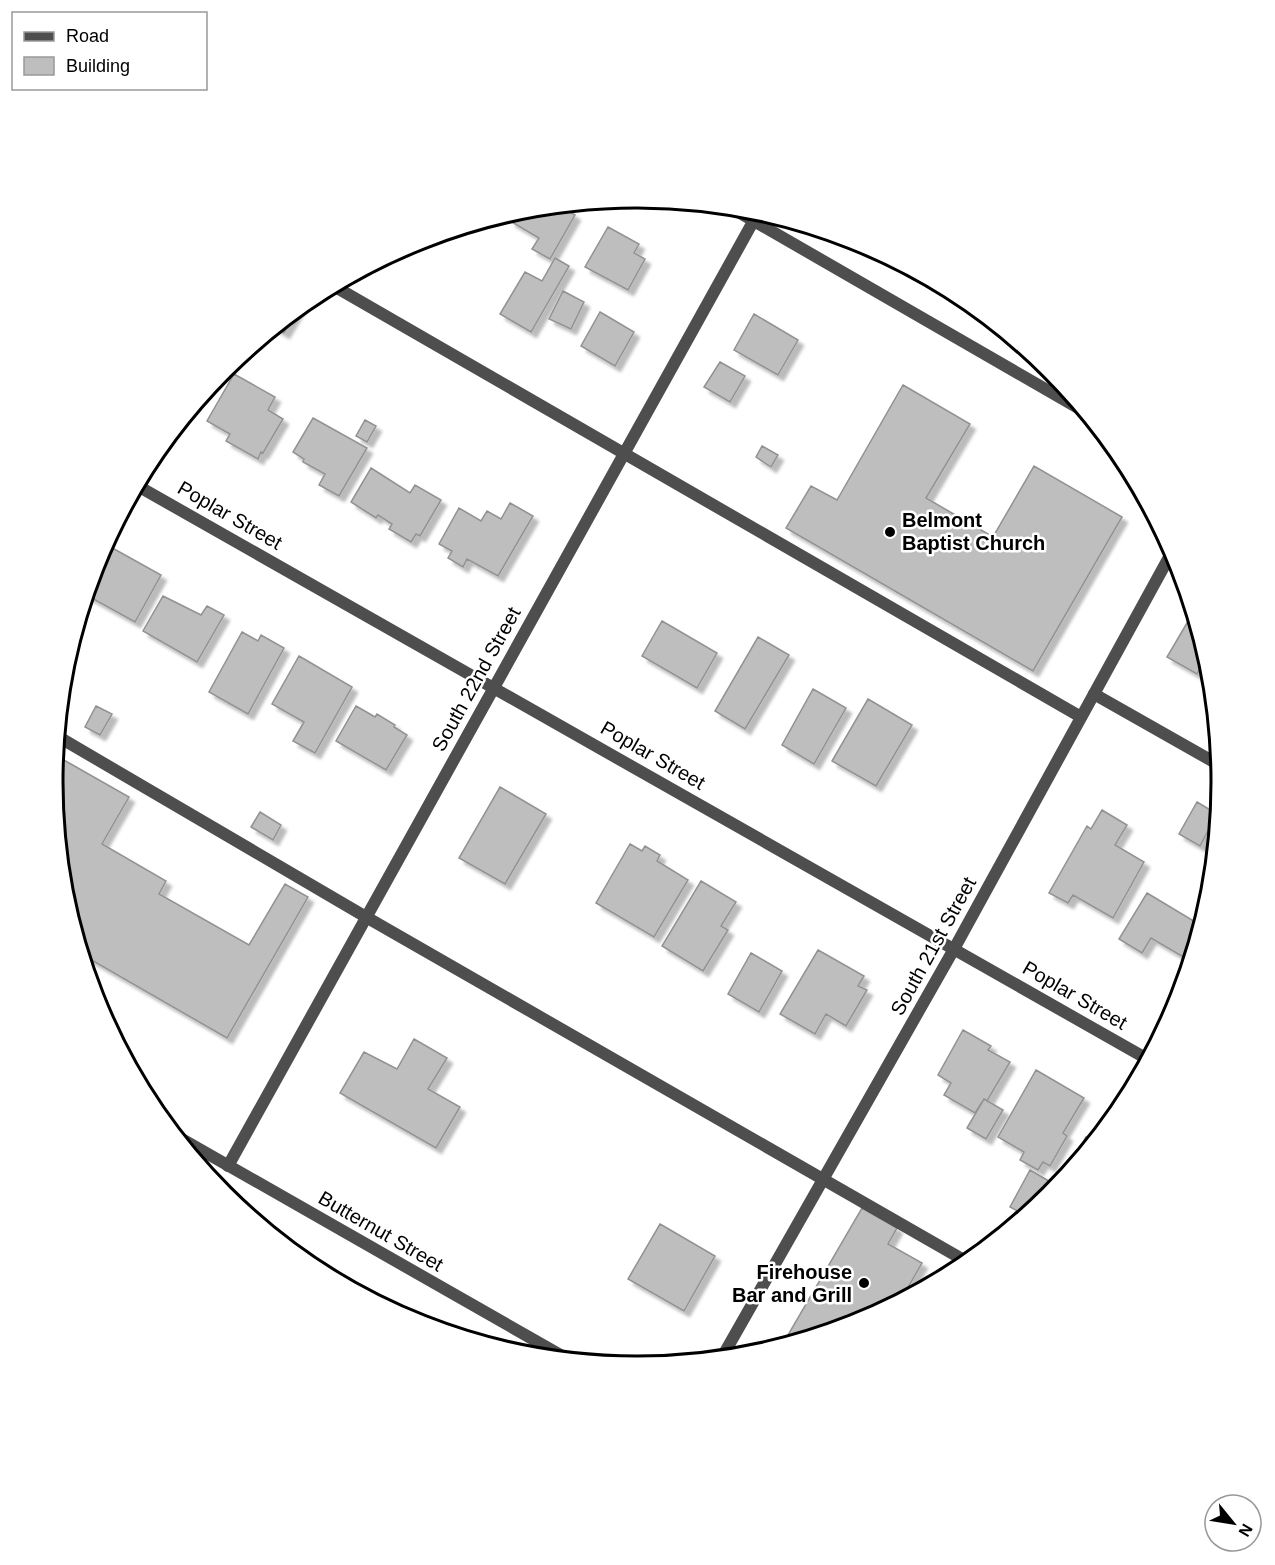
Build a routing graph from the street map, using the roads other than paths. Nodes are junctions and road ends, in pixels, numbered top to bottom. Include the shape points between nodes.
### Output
1 (755, 220) edge
2 (771, 224) edge
3 (342, 290) edge
4 (1065, 399) edge
5 (623, 455) junction
6 (144, 489) edge
7 (1167, 561) edge
8 (493, 687) junction
9 (1094, 694) junction
10 (1081, 717) junction
11 (64, 740) edge
12 (1211, 761) edge
13 (366, 917) junction
14 (954, 949) junction
15 (1142, 1056) edge
16 (194, 1146) edge
17 (228, 1166) junction
18 (823, 1179) junction
19 (960, 1258) edge
20 (552, 1350) edge
21 (726, 1350) edge

1 - 5 street, South 22nd Street
2 - 4 street
3 - 5 street
5 - 8 street, South 22nd Street
5 - 10 street
6 - 8 street, Poplar Street
7 - 9 street, South 21st Street
8 - 13 street, South 22nd Street
8 - 14 street, Poplar Street
9 - 10 street, South 21st Street
9 - 12 street
10 - 14 street, South 21st Street
11 - 13 street
13 - 17 street, South 22nd Street
13 - 18 street
14 - 15 street, Poplar Street
14 - 18 street, South 21st Street
16 - 17 street, Butternut Street
17 - 20 street, Butternut Street
18 - 19 street
18 - 21 street, South 21st Street

